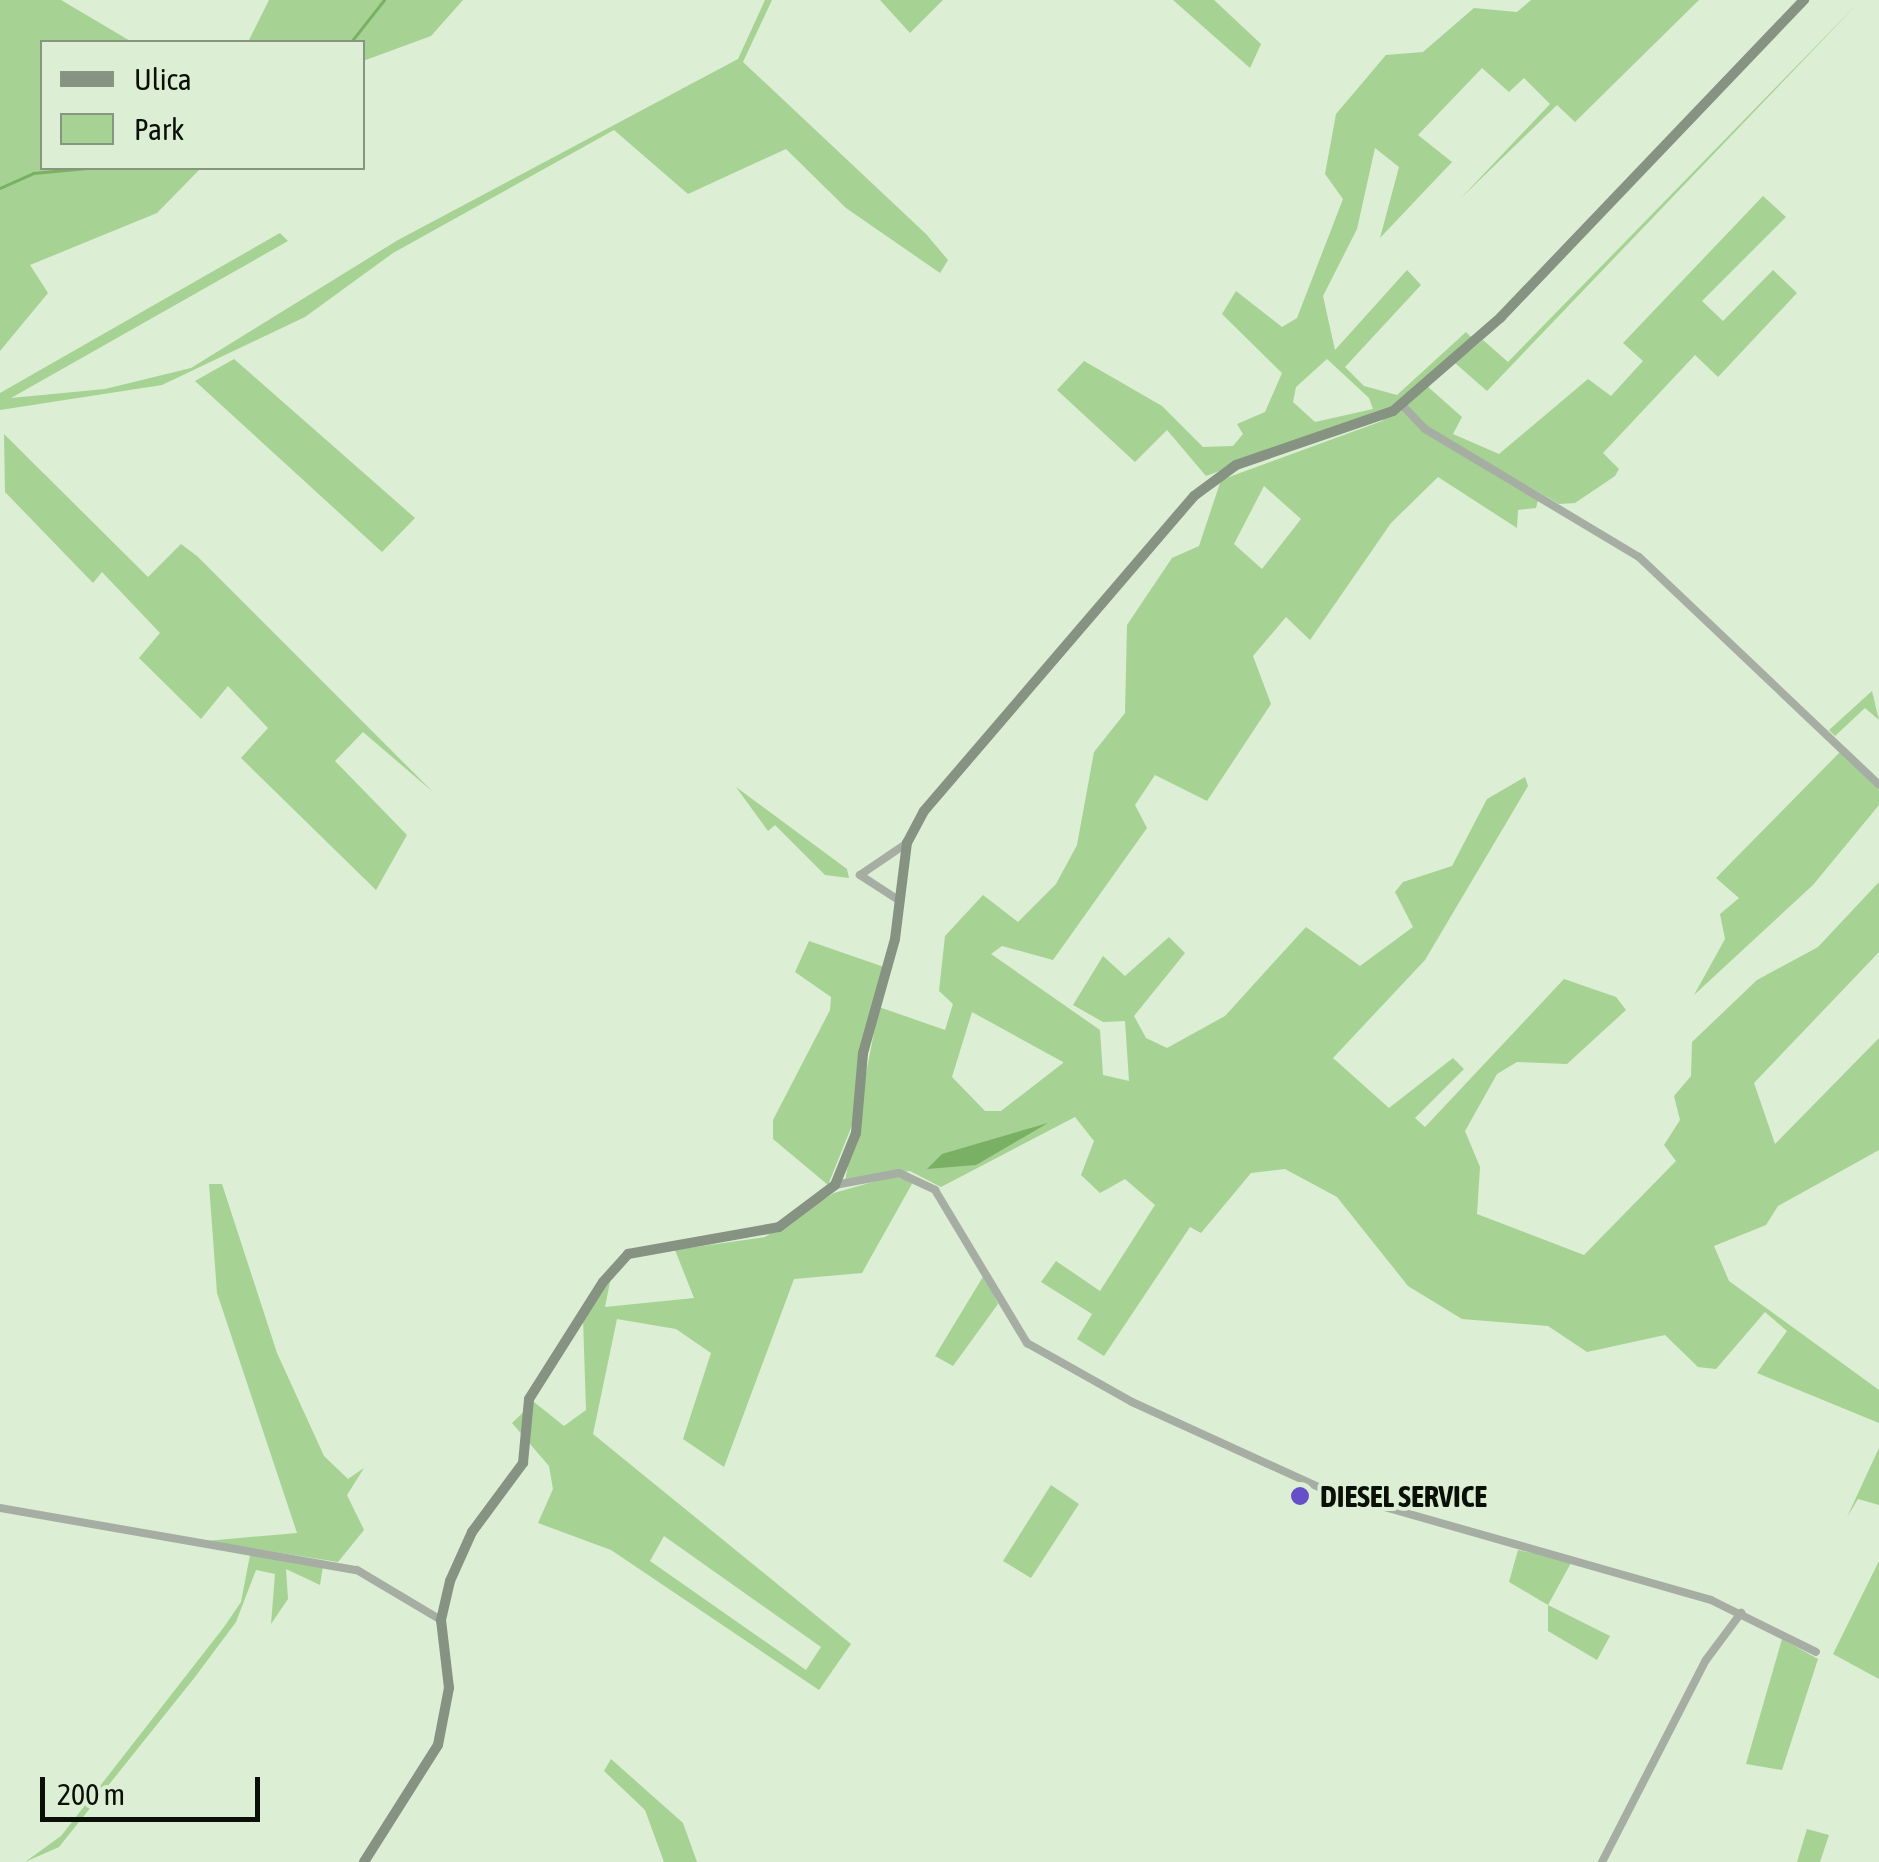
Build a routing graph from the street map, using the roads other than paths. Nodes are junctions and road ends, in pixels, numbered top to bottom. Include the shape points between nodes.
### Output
1 (1804, 0) edge
2 (1401, 404) junction
3 (1879, 786) edge
4 (907, 844) junction
5 (900, 901) junction
6 (835, 1185) junction
7 (0, 1508) edge
8 (1741, 1613) junction
9 (441, 1620) junction
10 (1816, 1652) dead end
11 (364, 1862) edge
12 (1602, 1862) edge

1 - 2 street via 1501,317
2 - 3 street via 1425,429 1639,557
2 - 4 street via 1236,465 1204,486 935,797
4 - 5 street
4 - 5 street via 860,875
5 - 6 street via 863,1053 856,1133
6 - 8 street via 900,1174 935,1190 1028,1343 1132,1402 1325,1490
6 - 9 street via 766,1233 617,1263 529,1399 523,1463 465,1545
7 - 9 street via 358,1570
8 - 10 street
8 - 12 street via 1706,1660
9 - 11 street via 449,1688 438,1745

